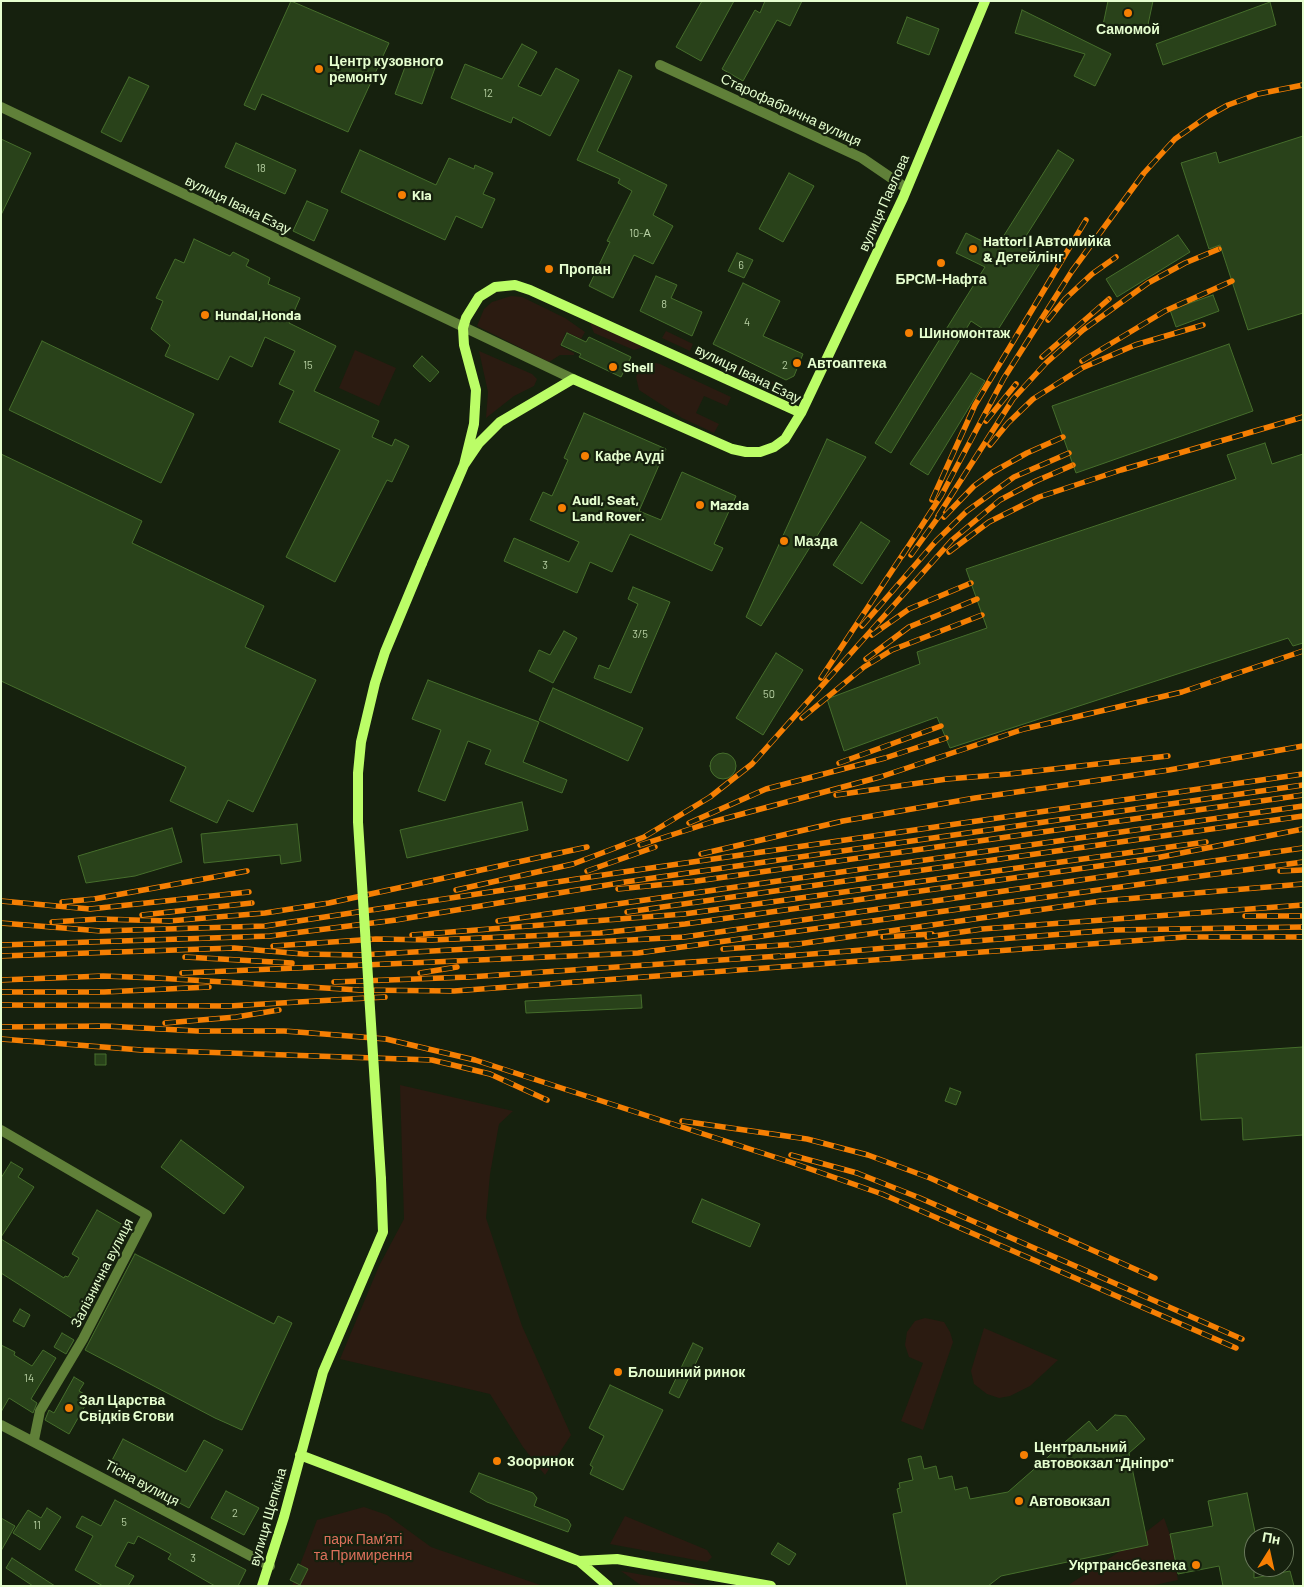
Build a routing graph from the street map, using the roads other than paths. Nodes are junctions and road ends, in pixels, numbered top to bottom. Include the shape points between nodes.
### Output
1 (985, 1) edge
2 (660, 64) dead end
3 (1, 107) edge
4 (906, 188) junction
5 (463, 328) junction
6 (573, 379) junction
7 (800, 413) junction
8 (464, 465) junction
9 (1, 1130) edge
10 (1, 1424) edge
11 (34, 1440) junction
12 (300, 1455) junction
13 (579, 1561) junction
14 (270, 1566) junction
15 (262, 1586) edge
16 (608, 1586) edge
17 (771, 1586) edge

1 - 4 main road, вулиця Павлова
2 - 4 street, Старофабрична вулиця via 862,158
3 - 5 street, вулиця Івана Езау
4 - 7 main road, вулиця Павлова
5 - 6 street, вулиця Івана Езау
5 - 7 main road, вулиця Івана Езау via 473,306 486,291 515,285
5 - 8 main road via 464,345 476,390 474,424
6 - 7 main road, вулиця Івана Езау via 732,449 746,452 774,447 785,438
6 - 8 main road via 500,422 479,443
8 - 12 main road, вулиця Щепкіна, bridge via 385,652 363,734 358,773 358,822 383,1232 332,1345
9 - 11 street, Залізнична вулиця via 147,1216 83,1339 40,1411
10 - 11 street, Тісна вулиця
11 - 14 street, Тісна вулиця
12 - 13 main road
12 - 14 main road, вулиця Щепкіна
13 - 16 main road
13 - 17 main road via 617,1560
14 - 15 main road, вулиця Щепкіна

